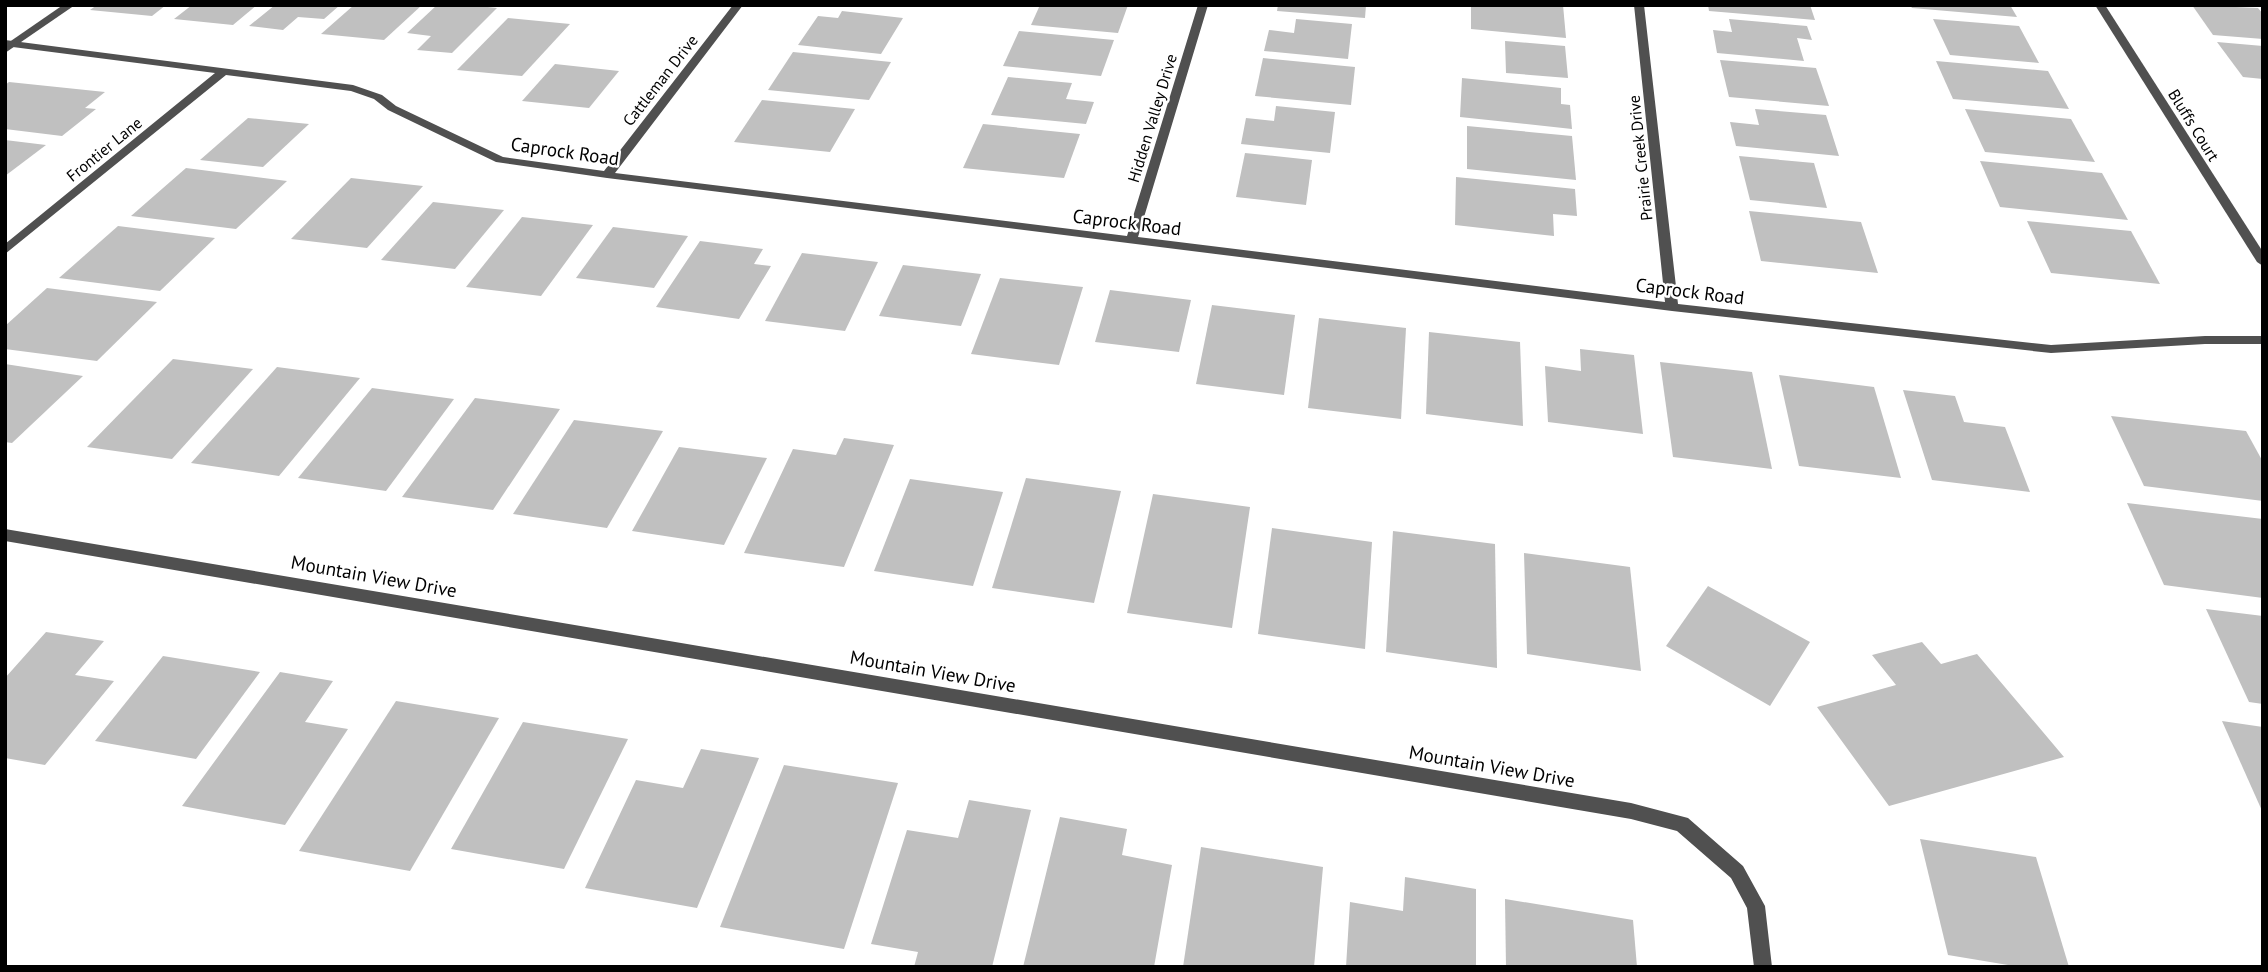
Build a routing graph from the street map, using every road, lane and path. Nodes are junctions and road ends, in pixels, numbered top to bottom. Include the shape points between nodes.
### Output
1 (70, 5) edge
2 (738, 5) edge
3 (1203, 5) edge
4 (1639, 5) edge
5 (2099, 5) edge
6 (8, 46) edge
7 (223, 72) junction
8 (607, 175) junction
9 (1132, 240) junction
10 (5, 250) edge
11 (2263, 262) edge
12 (1672, 307) junction
13 (2263, 340) edge
14 (5, 535) edge
15 (1763, 967) edge

1 - 6 street
2 - 8 street, Cattleman Drive
3 - 9 street, Hidden Valley Drive
4 - 12 street, Prairie Creek Drive
5 - 11 street, Bluffs Court
6 - 7 street, Caprock Road
7 - 8 street, Caprock Road via 353,88 500,160
7 - 10 street, Frontier Lane
8 - 9 street, Caprock Road
9 - 12 street, Caprock Road
12 - 13 street, Caprock Road via 2051,349
14 - 15 street, Mountain View Drive via 1644,814 1682,824 1737,872 1756,906

